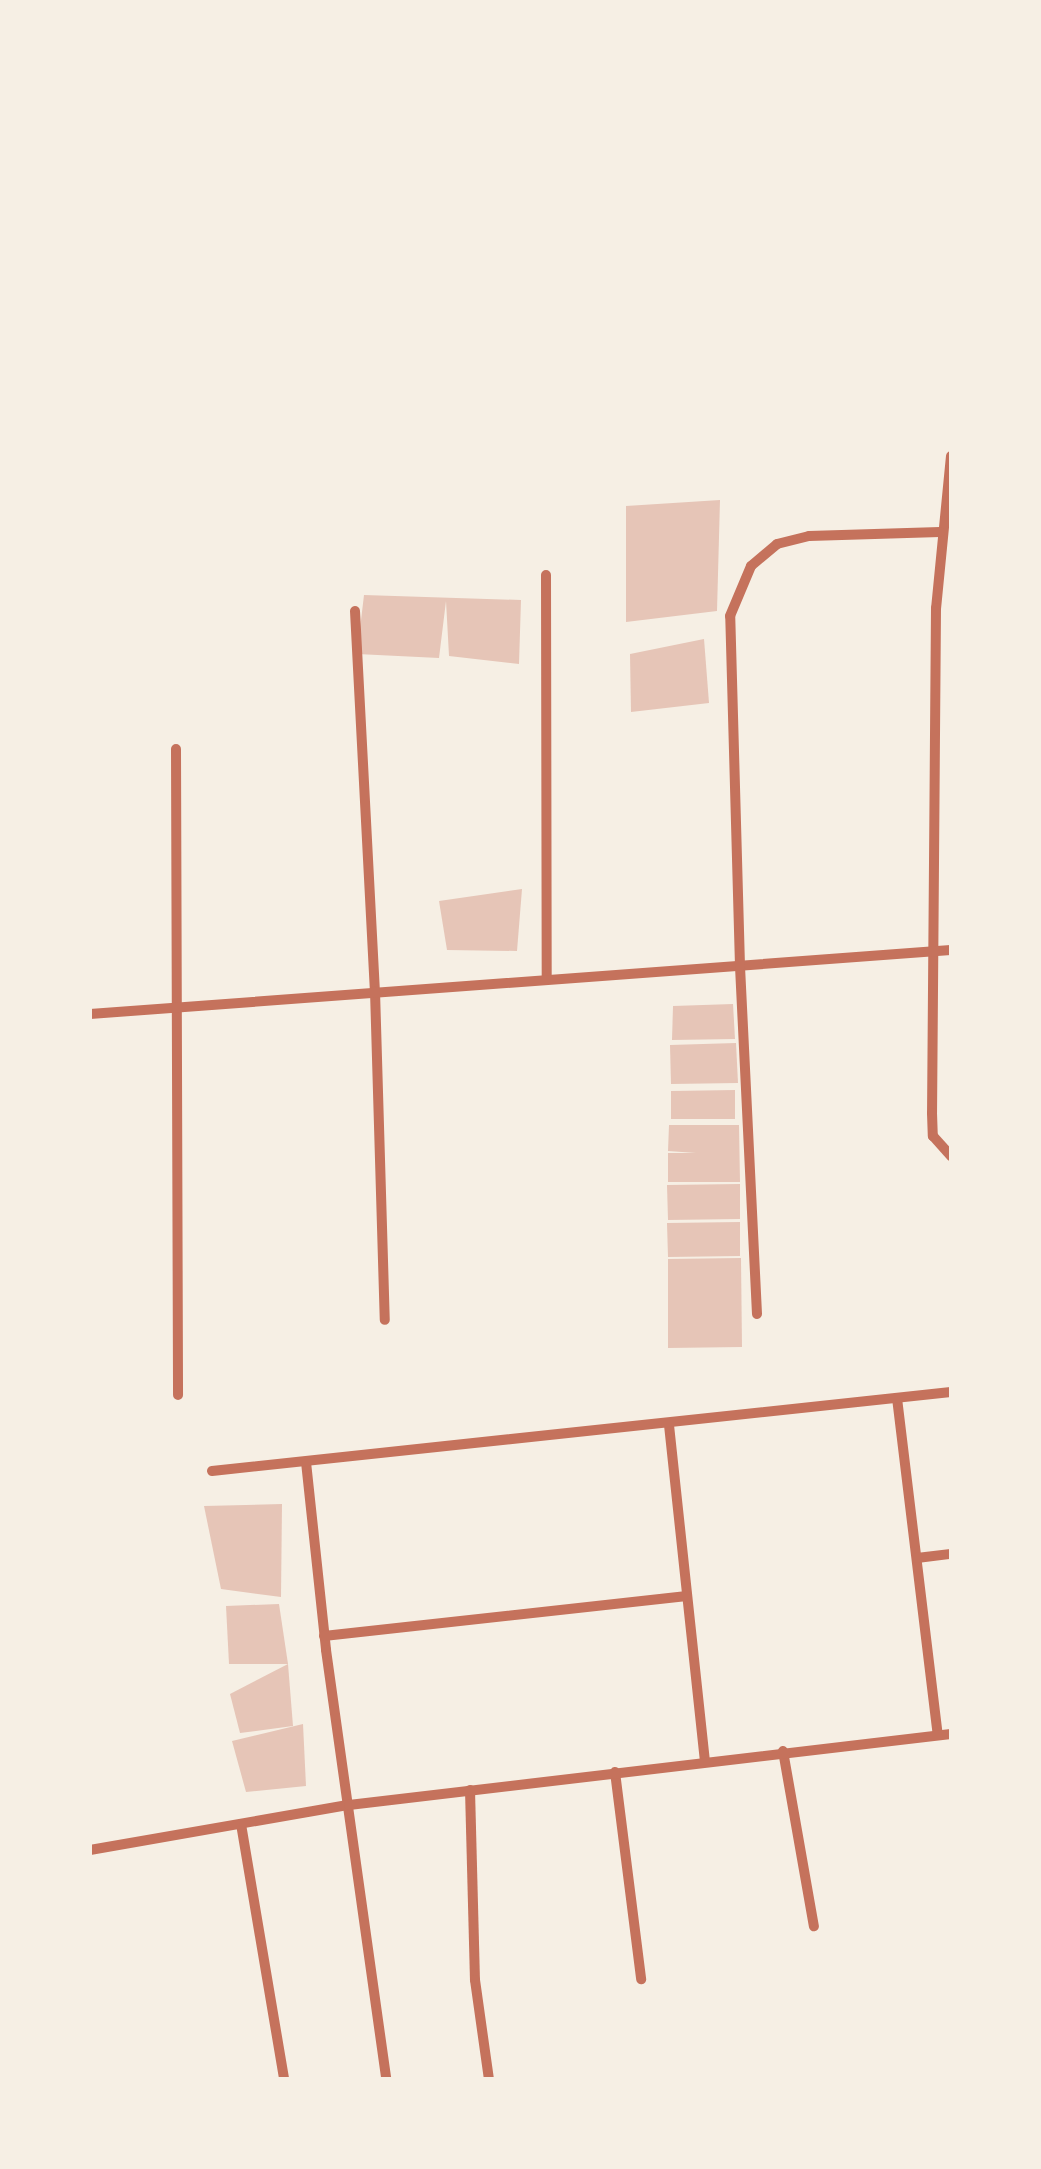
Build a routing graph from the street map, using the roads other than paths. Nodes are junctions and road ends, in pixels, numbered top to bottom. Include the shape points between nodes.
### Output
1 (951, 456) edge
2 (940, 532) junction
3 (546, 575) dead end
4 (355, 612) dead end
5 (176, 749) dead end
6 (951, 950) edge
7 (935, 951) junction
8 (740, 966) junction
9 (547, 979) junction
10 (375, 991) junction
11 (177, 1007) junction
12 (90, 1014) edge
13 (951, 1156) edge
14 (757, 1314) dead end
15 (385, 1320) dead end
16 (951, 1392) edge
17 (178, 1394) dead end
18 (897, 1398) junction
19 (669, 1424) junction
20 (306, 1462) junction
21 (212, 1472) dead end
22 (951, 1554) edge
23 (917, 1558) junction
24 (687, 1596) junction
25 (324, 1636) junction
26 (945, 1734) edge
27 (783, 1751) junction
28 (705, 1760) junction
29 (615, 1772) junction
30 (470, 1790) junction
31 (349, 1805) junction
32 (241, 1824) junction
33 (90, 1850) edge
34 (814, 1926) dead end
35 (640, 1978) dead end
36 (284, 2079) edge
37 (386, 2079) edge
38 (490, 2079) edge

1 - 2 street
2 - 7 street
2 - 8 street via 809,536 777,544 751,566 736,592 730,616
3 - 9 street
4 - 10 street
5 - 11 street
6 - 7 street
7 - 8 street
7 - 13 street via 934,1136
8 - 9 street
8 - 14 street
9 - 10 street
10 - 11 street
10 - 15 street
11 - 12 street
11 - 17 street
16 - 18 street
18 - 19 street
18 - 23 street
19 - 20 street
19 - 24 street
20 - 21 street
20 - 25 street
22 - 23 street
23 - 26 street
24 - 25 street
24 - 28 street
25 - 31 street
26 - 27 street
27 - 28 street
27 - 34 street
28 - 29 street
29 - 30 street
29 - 35 street
30 - 31 street
30 - 38 street via 475,1980
31 - 32 street
31 - 37 street
32 - 33 street
32 - 36 street

